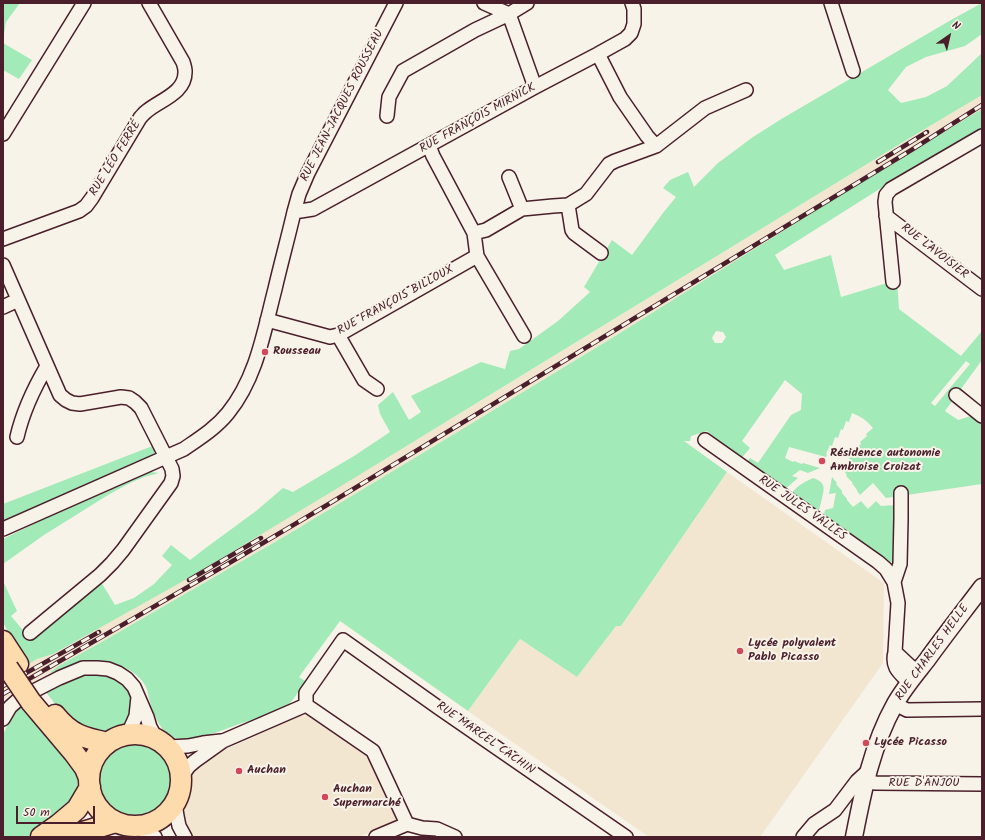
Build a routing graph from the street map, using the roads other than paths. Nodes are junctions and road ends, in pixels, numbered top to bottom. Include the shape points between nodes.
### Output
1 (84, 3) edge
2 (149, 3) edge
3 (396, 3) edge
4 (484, 3) edge
5 (527, 3) edge
6 (632, 3) edge
7 (831, 3) edge
8 (509, 14) junction
9 (598, 54) junction
10 (853, 71) dead end
11 (535, 87) junction
12 (746, 90) dead end
13 (387, 116) dead end
14 (3, 134) edge
15 (982, 136) edge
16 (429, 146) junction
17 (656, 146) junction
18 (509, 177) dead end
19 (568, 205) junction
20 (522, 210) junction
21 (294, 212) junction
22 (886, 216) junction
23 (474, 233) junction
24 (3, 239) edge
25 (601, 253) dead end
26 (477, 256) junction
27 (3, 265) edge
28 (893, 282) dead end
29 (982, 289) edge
30 (18, 300) junction
31 (3, 307) edge
32 (267, 320) junction
33 (338, 335) junction
34 (524, 336) dead end
35 (47, 366) junction
36 (377, 388) dead end
37 (956, 395) dead end
38 (982, 416) edge
39 (17, 437) dead end
40 (705, 440) dead end
41 (166, 457) junction
42 (901, 493) dead end
43 (3, 529) edge
44 (894, 582) junction
45 (982, 587) edge
46 (30, 633) dead end
47 (3, 641) edge
48 (10, 664) edge
49 (914, 677) junction
50 (138, 696) junction
51 (36, 699) junction
52 (895, 704) junction
53 (306, 705) junction
54 (982, 709) edge
55 (3, 719) edge
56 (128, 734) junction
57 (223, 741) junction
58 (108, 743) junction
59 (162, 743) junction
60 (867, 776) junction
61 (181, 777) junction
62 (90, 782) junction
63 (982, 784) edge
64 (175, 804) junction
65 (835, 810) junction
66 (860, 811) junction
67 (116, 822) junction
68 (407, 824) junction
69 (136, 826) junction
70 (804, 835) edge
71 (41, 837) edge
72 (66, 837) edge
73 (155, 837) edge
74 (185, 837) edge
75 (376, 837) edge
76 (455, 837) edge
77 (626, 837) edge
78 (854, 837) edge

1 - 14 street
2 - 24 street, RUE LÉO FERRÉ via 183,62 185,71 181,86 140,118 86,206 79,211
3 - 21 street, RUE JEAN-JACQUES ROUSSEAU via 308,173
4 - 8 street
5 - 8 street
6 - 9 street, RUE FRANÇOIS MIRNICK via 634,24 631,33
7 - 10 street
8 - 11 street
8 - 13 street via 474,30 403,71 390,97
9 - 11 street, RUE FRANÇOIS MIRNICK
9 - 17 street via 620,97
11 - 16 street, RUE FRANÇOIS MIRNICK
12 - 17 street via 706,108
15 - 22 street via 891,189 886,195
16 - 21 street, RUE FRANÇOIS MIRNICK via 313,209
16 - 23 street
17 - 19 street via 609,164 586,194
18 - 20 street
19 - 20 street
19 - 25 street via 574,233
20 - 23 street via 486,230
21 - 32 street, RUE JEAN-JACQUES ROUSSEAU
22 - 28 street
22 - 29 street, RUE LAVOISIER
23 - 26 street
26 - 33 street, RUE FRANÇOIS BILLOUX
26 - 34 street
27 - 30 street
30 - 31 street
30 - 35 street
32 - 33 street, RUE FRANÇOIS BILLOUX via 330,336
32 - 41 street, RUE JEAN-JACQUES ROUSSEAU via 249,379 229,412 203,437
33 - 36 street via 364,380
35 - 39 street via 21,419
35 - 41 street via 60,395 72,404 121,397 135,402 141,408
37 - 38 street
40 - 44 street, RUE JULES VALLES via 878,562
41 - 43 street, RUE JEAN-JACQUES ROUSSEAU
41 - 46 street via 172,469 171,483 123,550 100,574
42 - 44 street via 900,564
44 - 49 street via 898,603 896,652 910,666
45 - 49 street, RUE CHARLES HELLE
47 - 48 main road
48 - 51 main road
49 - 52 street, RUE CHARLES HELLE
50 - 55 street via 127,679 118,673 102,668 83,668 20,698 10,707
50 - 56 street via 136,716
50 - 59 street via 150,727
51 - 58 main road via 73,732
51 - 62 main road via 85,768
52 - 54 street via 906,710
52 - 60 street, RUE CHARLES HELLE via 872,756
53 - 57 street
53 - 68 street via 373,751
53 - 77 street, RUE MARCEL CACHIN via 306,694 344,640
56 - 58 main road
56 - 59 main road via 148,736
57 - 59 street via 188,746
57 - 61 street via 195,760
58 - 62 main road via 95,759
59 - 61 main road via 174,756
60 - 63 street, RUE D'ANJOU via 876,783
60 - 65 street via 857,781
60 - 66 street, RUE CHARLES HELLE
61 - 64 main road via 180,794
62 - 67 main road via 98,808
62 - 71 main road via 77,809
64 - 69 main road via 160,820
64 - 74 street via 179,826
65 - 66 street
65 - 70 street via 814,824
66 - 78 street, RUE CHARLES HELLE
67 - 69 main road
67 - 72 main road
68 - 75 street
68 - 76 street via 437,829
69 - 73 street

